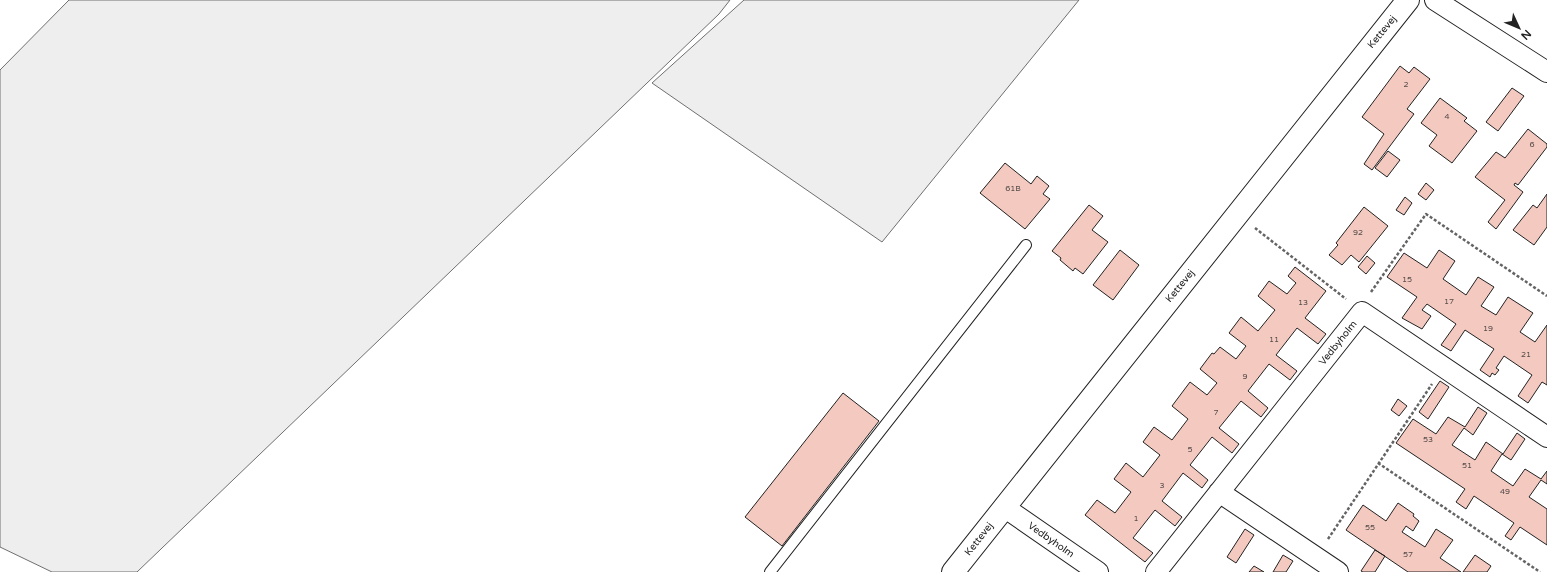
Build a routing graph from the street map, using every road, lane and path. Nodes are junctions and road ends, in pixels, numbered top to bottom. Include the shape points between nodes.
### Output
1 (1408, 0) edge
2 (1435, 0) edge
3 (1547, 72) edge
4 (1238, 214) junction
5 (1026, 245) dead end
6 (1547, 296) edge
7 (1362, 312) junction
8 (1443, 367) junction
9 (1547, 437) edge
10 (1378, 463) junction
11 (1219, 492) junction
12 (1004, 507) junction
13 (1316, 557) junction
14 (770, 572) edge
15 (953, 572) edge
16 (1098, 572) edge
17 (1156, 572) edge
18 (1338, 572) edge
19 (1540, 572) edge

1 - 4 street, Kettevej
2 - 3 street
4 - 7 path
4 - 12 street, Kettevej
5 - 14 lane
6 - 7 path via 1426,214 1367,298
7 - 8 street, Vedbyholm
7 - 11 street, Vedbyholm
8 - 9 street, Vedbyholm
8 - 10 path
10 - 13 path
10 - 19 path
11 - 13 street
11 - 17 street, Vedbyholm
12 - 15 street, Kettevej
12 - 16 street, Vedbyholm
13 - 18 street

